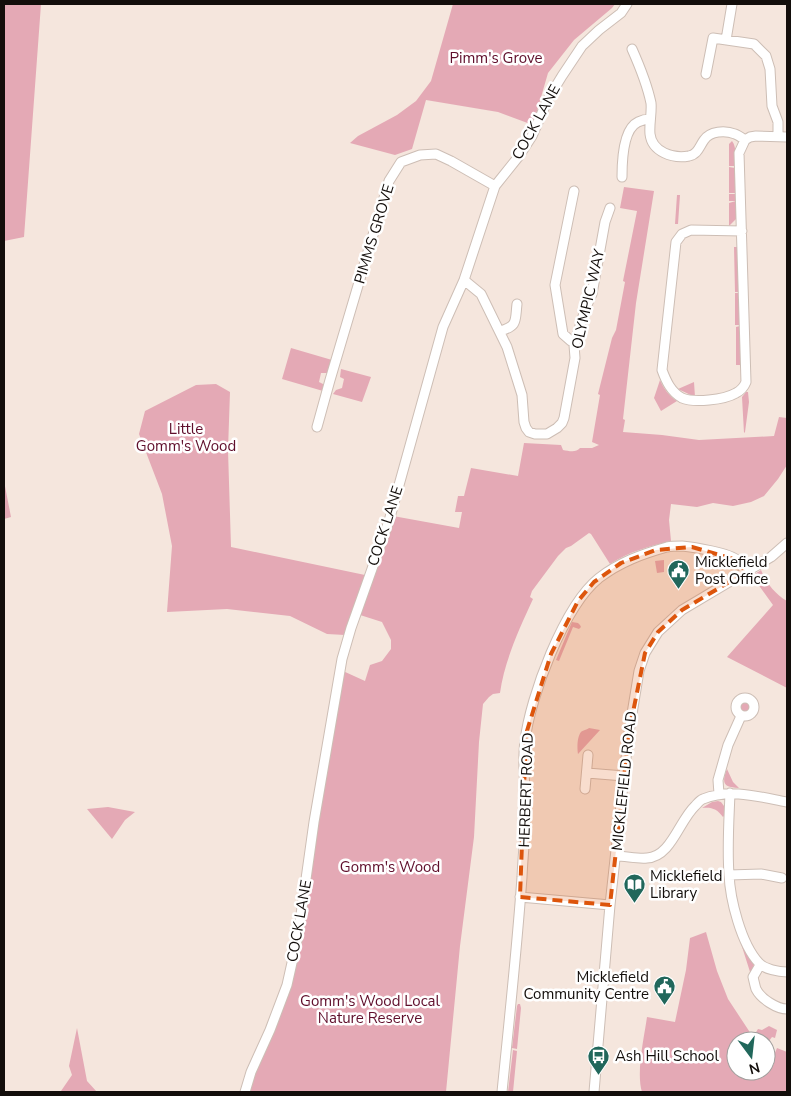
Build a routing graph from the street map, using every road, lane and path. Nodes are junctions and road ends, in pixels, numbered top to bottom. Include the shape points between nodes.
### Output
1 (627, 4) edge
2 (732, 4) edge
3 (726, 40) junction
4 (632, 49) dead end
5 (706, 74) dead end
6 (650, 119) junction
7 (783, 136) edge
8 (744, 140) junction
9 (622, 177) dead end
10 (496, 186) junction
11 (574, 191) dead end
12 (610, 208) dead end
13 (742, 231) junction
14 (464, 280) junction
15 (518, 304) dead end
16 (500, 331) junction
17 (575, 341) junction
18 (317, 427) dead end
19 (787, 543) edge
20 (746, 572) junction
21 (742, 716) dead end
22 (588, 755) dead end
23 (587, 772) junction
24 (624, 776) junction
25 (585, 789) dead end
26 (719, 794) junction
27 (730, 794) junction
28 (787, 802) edge
29 (616, 856) junction
30 (729, 875) junction
31 (782, 878) dead end
32 (520, 897) junction
33 (610, 905) junction
34 (760, 964) junction
35 (787, 972) edge
36 (787, 1009) edge
37 (245, 1092) edge
38 (502, 1092) edge
39 (594, 1092) edge

1 - 10 street, COCK LANE via 582,46 548,99 528,143
2 - 3 street
3 - 5 street via 712,38
3 - 7 street via 754,44 766,56 772,106
4 - 6 street via 643,73
6 - 8 street via 652,142 673,156 697,152 712,133 735,134
6 - 9 street via 636,123 628,134
7 - 8 street via 756,136
8 - 13 street via 739,153
10 - 14 street, COCK LANE
10 - 18 street, PIMMS GROVE via 436,154 420,155 401,162 389,180
11 - 17 street via 555,285 563,334
12 - 17 street, OLYMPIC WAY via 592,294
13 - 13 street via 691,230 676,242 662,370 669,386 683,398 695,401 723,398 738,392 746,382
14 - 16 street, OLYMPIC WAY via 481,294
14 - 37 street, COCK LANE via 443,327 389,521 342,659 295,954 288,985
15 - 16 street via 514,324
16 - 17 street, OLYMPIC WAY via 522,395 526,428 538,435 552,432 563,421 575,358
19 - 20 street, MICKLEFIELD ROAD
20 - 24 street, MICKLEFIELD ROAD via 682,610 658,632 645,653 635,689
20 - 32 street, HERBERT ROAD via 731,556 672,546 621,563 594,582 578,601 551,654 533,702 526,734 526,807
21 - 26 street via 728,745 718,780
22 - 23 street
23 - 24 street
23 - 25 street
24 - 29 street, MICKLEFIELD ROAD
26 - 27 street
26 - 29 street via 701,800 689,812 666,850 657,856
27 - 28 street
27 - 30 street
29 - 33 street, MICKLEFIELD ROAD
30 - 31 street via 761,874
30 - 34 street via 735,913 748,947
32 - 33 street
32 - 38 street, HERBERT ROAD
33 - 39 street, MICKLEFIELD ROAD
34 - 35 street
34 - 36 street via 753,977 756,989 767,1002

